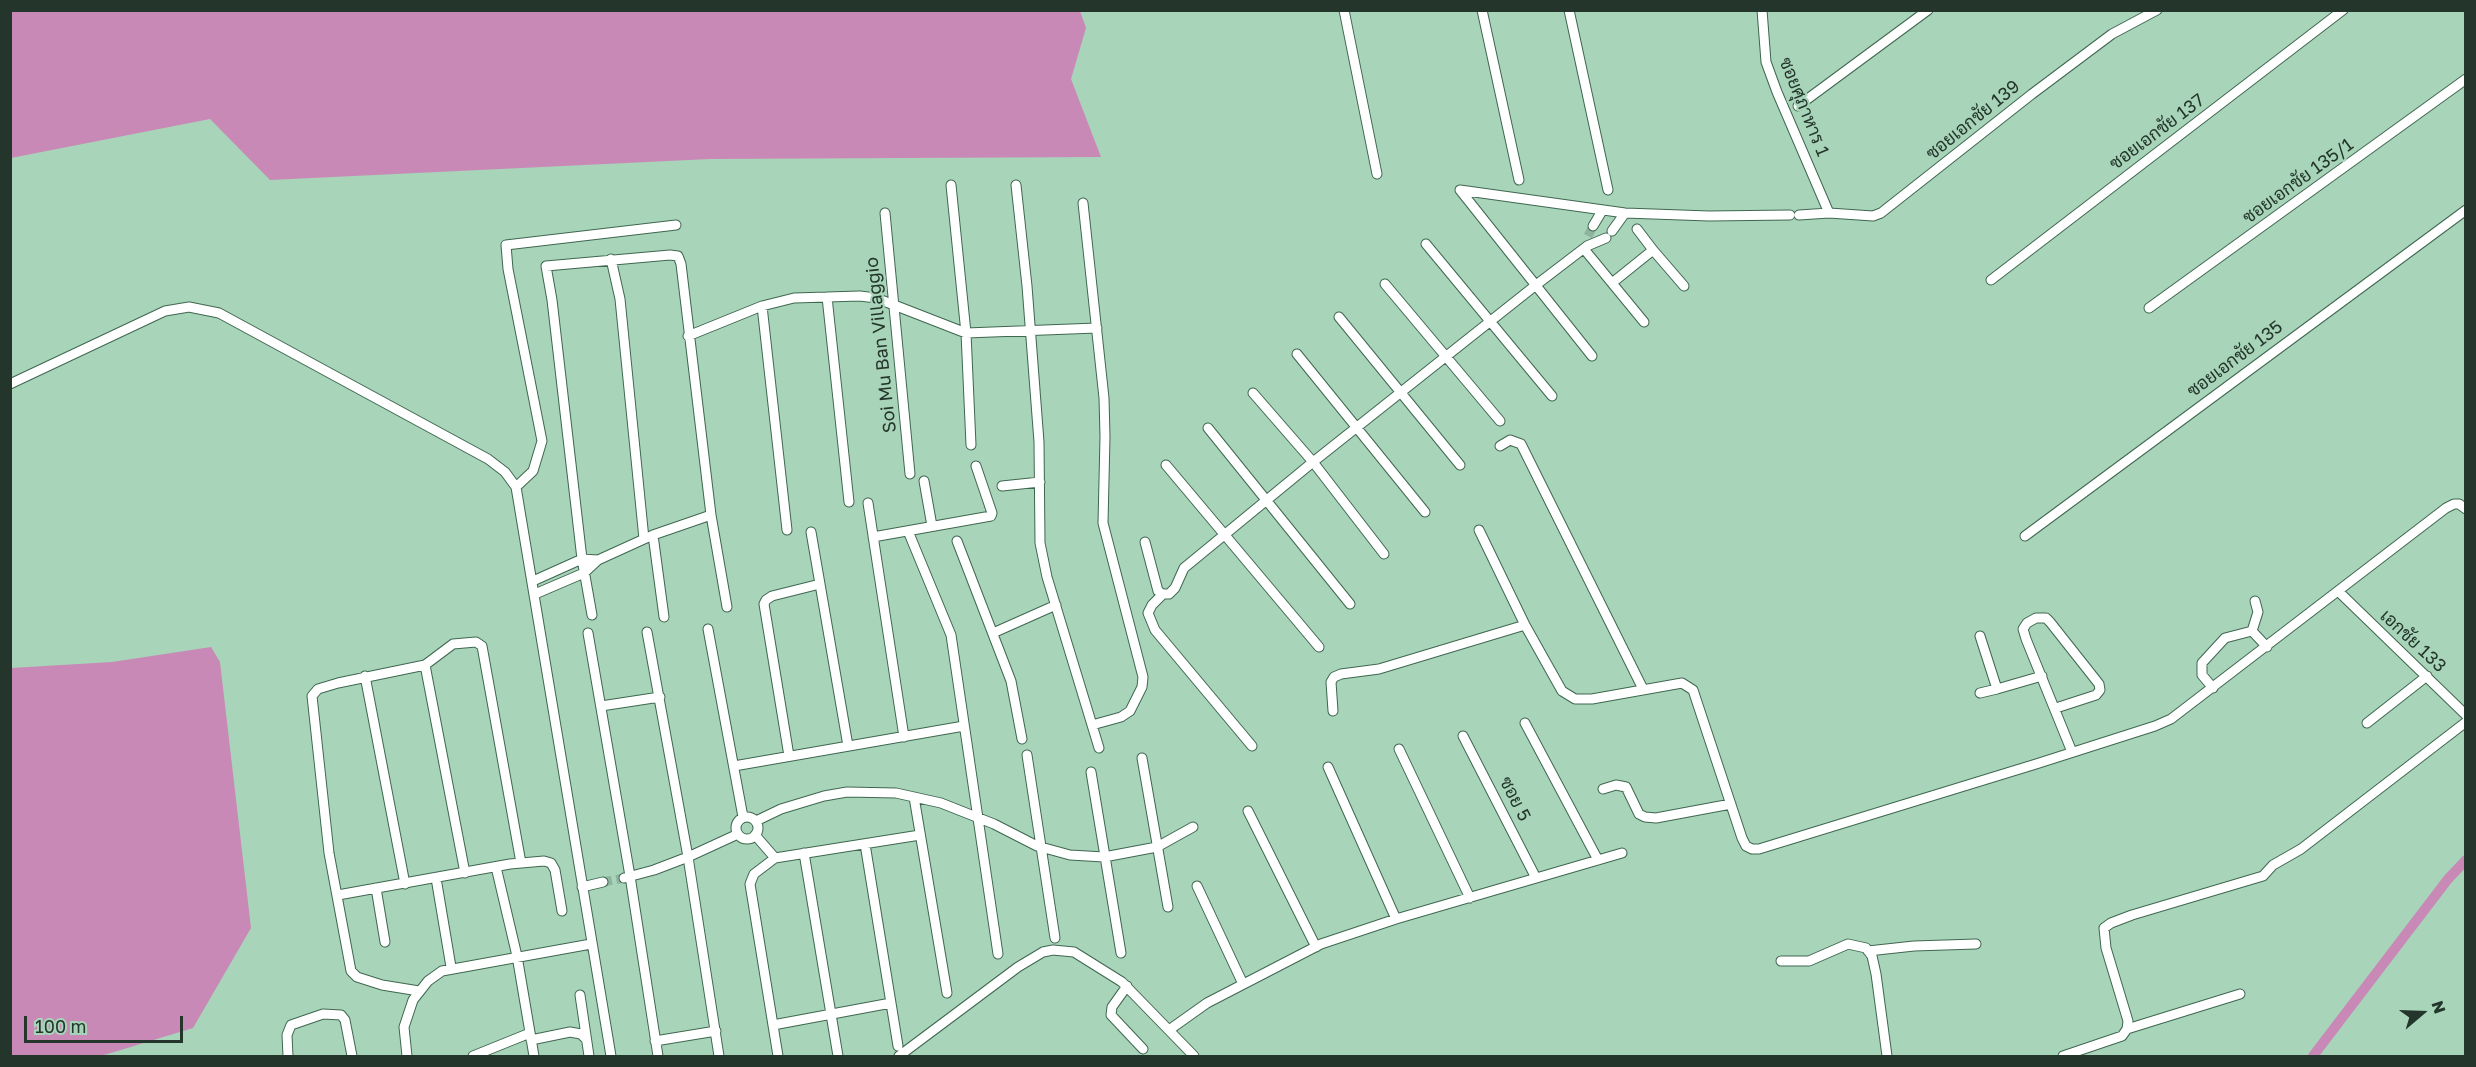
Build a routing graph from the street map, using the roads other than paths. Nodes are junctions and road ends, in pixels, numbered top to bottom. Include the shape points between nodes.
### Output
1 (1344, 10) edge
2 (1482, 10) edge
3 (1569, 10) edge
4 (1762, 10) edge
5 (1928, 10) edge
6 (2157, 10) edge
7 (2343, 10) edge
8 (2466, 78) edge
9 (1798, 106) dead end
10 (1377, 174) dead end
11 (1518, 180) dead end
12 (951, 185) dead end
13 (1016, 185) dead end
14 (1608, 190) dead end
15 (1083, 203) dead end
16 (2466, 210) edge
17 (1602, 211) junction
18 (885, 213) dead end
19 (1625, 213) junction
20 (1829, 213) junction
21 (676, 225) dead end
22 (1593, 226) tunnel mouth
23 (1637, 229) dead end
24 (1586, 243) junction
25 (1426, 244) dead end
26 (1653, 250) junction
27 (611, 259) junction
28 (1991, 280) dead end
29 (1612, 283) junction
30 (1385, 284) dead end
31 (1536, 285) junction
32 (1684, 286) dead end
33 (827, 297) junction
34 (894, 303) junction
35 (762, 306) junction
36 (2149, 308) dead end
37 (1339, 317) dead end
38 (1491, 320) junction
39 (1644, 322) dead end
40 (1096, 328) junction
41 (1030, 329) junction
42 (966, 333) junction
43 (688, 336) junction
44 (1297, 354) dead end
45 (1446, 356) junction
46 (1592, 356) dead end
47 (10, 384) edge
48 (1401, 392) junction
49 (1253, 393) dead end
50 (1552, 396) dead end
51 (1500, 421) dead end
52 (1208, 428) dead end
53 (1356, 428) junction
54 (971, 445) dead end
55 (1500, 446) dead end
56 (1313, 462) junction
57 (1166, 465) dead end
58 (1460, 465) dead end
59 (976, 466) dead end
60 (910, 474) dead end
61 (924, 481) dead end
62 (1040, 482) junction
63 (1002, 486) dead end
64 (516, 487) junction
65 (1267, 500) junction
66 (849, 502) dead end
67 (868, 503) dead end
68 (2466, 509) edge
69 (1425, 512) dead end
70 (711, 514) junction
71 (932, 526) junction
72 (787, 530) dead end
73 (1479, 530) dead end
74 (909, 531) junction
75 (811, 532) dead end
76 (1224, 535) junction
77 (2025, 536) dead end
78 (649, 537) junction
79 (873, 537) junction
80 (957, 540) dead end
81 (1145, 542) dead end
82 (1384, 554) dead end
83 (582, 559) junction
84 (598, 560) junction
85 (584, 573) junction
86 (533, 581) junction
87 (820, 584) junction
88 (2338, 591) junction
89 (535, 594) junction
90 (1163, 594) junction
91 (2255, 600) dead end
92 (1350, 604) dead end
93 (1056, 605) junction
94 (727, 607) dead end
95 (592, 615) dead end
96 (664, 617) dead end
97 (1525, 624) junction
98 (708, 629) dead end
99 (2252, 631) junction
100 (647, 632) dead end
101 (588, 633) dead end
102 (993, 633) junction
103 (1980, 636) dead end
104 (1319, 647) dead end
105 (2267, 647) junction
106 (425, 665) junction
107 (365, 676) junction
108 (2042, 676) junction
109 (2427, 676) junction
110 (1997, 688) junction
111 (2213, 688) junction
112 (1643, 689) junction
113 (1980, 693) dead end
114 (660, 697) junction
115 (601, 706) junction
116 (2056, 708) junction
117 (1333, 711) dead end
118 (2466, 714) edge
119 (2466, 722) edge
120 (1525, 723) dead end
121 (2367, 723) dead end
122 (1092, 725) junction
123 (964, 726) junction
124 (904, 736) junction
125 (1463, 736) dead end
126 (1022, 739) dead end
127 (848, 746) junction
128 (1252, 746) dead end
129 (1099, 748) dead end
130 (1399, 749) dead end
131 (2072, 752) junction
132 (1027, 755) dead end
133 (789, 756) junction
134 (1142, 758) dead end
135 (734, 766) junction
136 (1328, 767) dead end
137 (1091, 772) dead end
138 (1604, 789) dead end
139 (914, 797) junction
140 (1731, 804) junction
141 (1248, 811) dead end
142 (743, 818) junction
143 (978, 818) junction
144 (756, 821) junction
145 (1193, 827) dead end
146 (738, 834) junction
147 (755, 835) junction
148 (920, 835) junction
149 (865, 844) junction
150 (1042, 846) junction
151 (1157, 847) junction
152 (804, 853) junction
153 (1622, 853) dead end
154 (1104, 856) junction
155 (688, 857) junction
156 (775, 858) junction
157 (1598, 860) junction
158 (521, 863) junction
159 (496, 867) junction
160 (465, 873) junction
161 (627, 877) junction
162 (436, 878) junction
163 (1536, 878) junction
164 (603, 882) tunnel mouth
165 (405, 884) junction
166 (1197, 886) dead end
167 (582, 887) junction
168 (376, 888) junction
169 (338, 895) junction
170 (1470, 898) junction
171 (1168, 907) dead end
172 (562, 911) dead end
173 (1396, 919) junction
174 (1055, 938) dead end
175 (385, 942) dead end
176 (591, 944) junction
177 (1976, 944) dead end
178 (1316, 947) junction
179 (1868, 951) junction
180 (1121, 953) dead end
181 (999, 954) dead end
182 (517, 956) junction
183 (1781, 961) dead end
184 (451, 968) junction
185 (1243, 984) junction
186 (1127, 986) junction
187 (419, 992) junction
188 (947, 993) dead end
189 (2240, 994) dead end
190 (580, 995) dead end
191 (891, 1003) junction
192 (831, 1014) junction
193 (773, 1024) junction
194 (2127, 1029) junction
195 (1169, 1030) junction
196 (716, 1031) junction
197 (530, 1037) junction
198 (586, 1039) junction
199 (655, 1041) junction
200 (898, 1046) dead end
201 (1143, 1049) dead end
202 (288, 1056) edge
203 (351, 1056) edge
204 (407, 1056) edge
205 (473, 1056) edge
206 (534, 1056) edge
207 (589, 1056) edge
208 (611, 1056) edge
209 (658, 1056) edge
210 (719, 1056) edge
211 (778, 1056) edge
212 (838, 1056) edge
213 (899, 1056) edge
214 (1194, 1056) edge
215 (1887, 1056) edge
216 (2063, 1056) edge

1 - 10 street
2 - 11 street
3 - 14 street
4 - 20 street, ซอยศุภาหาร 1 via 1766,62
5 - 9 street
6 - 20 street, ซอยเอกชัย 139 via 2104,40 1881,213
7 - 28 street, ซอยเอกชัย 137
8 - 36 street, ซอยเอกชัย 135/1
12 - 42 street
13 - 41 street
15 - 40 street
16 - 77 street, ซอยเอกชัย 135
17 - 19 street, ซอยเอกชัย 139
17 - 22 street
17 - 31 street, ซอยเอกชัย 139 via 1460,190
18 - 34 street, Soi Mu Ban Villaggio
19 - 20 street, ซอยเอกชัย 139
19 - 24 street via 1609,235
21 - 64 street via 507,245 508,269 542,441 533,471
23 - 26 street
24 - 29 street
24 - 31 street
25 - 38 street
26 - 29 street
26 - 32 street
27 - 43 street via 678,256
27 - 78 street via 620,299
27 - 83 street via 546,266
29 - 39 street
30 - 45 street
31 - 38 street
31 - 46 street
33 - 34 street via 860,296
33 - 35 street via 794,298
33 - 66 street
34 - 42 street
34 - 60 street, Soi Mu Ban Villaggio
35 - 43 street
35 - 72 street
37 - 48 street
38 - 45 street
38 - 50 street
40 - 41 street
40 - 122 street via 1106,437 1103,523 1143,677 1130,711
41 - 42 street
41 - 62 street
42 - 54 street
43 - 70 street
44 - 53 street
45 - 48 street
45 - 51 street
47 - 64 street via 165,311 189,307 219,313 488,459
48 - 53 street
48 - 58 street
49 - 56 street
52 - 65 street
53 - 56 street
53 - 69 street
55 - 112 street via 1510,440 1521,444
56 - 65 street
56 - 82 street
57 - 76 street
59 - 71 street via 991,516
61 - 71 street
62 - 63 street
62 - 93 street via 1040,543
64 - 86 street
65 - 76 street
65 - 92 street
67 - 79 street
68 - 88 street via 2459,504 2446,508
70 - 78 street
70 - 94 street
71 - 74 street
73 - 97 street
74 - 79 street
74 - 123 street via 951,635
75 - 87 street
76 - 90 street via 1184,568 1169,594
76 - 104 street
78 - 84 street
78 - 96 street
79 - 124 street
80 - 102 street
81 - 90 street via 1154,582
83 - 84 street
83 - 85 street
83 - 86 street
84 - 85 street
85 - 89 street
85 - 95 street
86 - 89 street
87 - 127 street
87 - 133 street via 772,596 764,604
88 - 105 street
88 - 109 street, เอกชัย 133
89 - 167 street
90 - 128 street via 1148,613 1155,630
91 - 99 street via 2258,612
93 - 102 street
93 - 122 street
97 - 112 street via 1562,691 1575,699
97 - 117 street via 1379,669 1334,677
98 - 135 street
99 - 105 street
99 - 111 street via 2225,638 2202,663 2202,675
100 - 114 street
101 - 115 street
102 - 126 street via 1015,693
103 - 110 street
105 - 111 street
106 - 107 street
106 - 158 street via 453,644 476,642 482,646
106 - 160 street
107 - 165 street
107 - 169 street via 318,689 312,696 329,853
108 - 110 street
108 - 116 street
108 - 116 street via 2023,629 2036,618 2046,618 2095,676 2100,690 2096,695
109 - 118 street, เอกชัย 133
109 - 121 street
110 - 113 street
111 - 131 street via 2163,722
112 - 140 street via 1682,683 1693,690
114 - 115 street
114 - 155 street
115 - 161 street
116 - 131 street
119 - 194 street via 2263,876 2111,922 2104,928
120 - 157 street
122 - 129 street
123 - 124 street
123 - 143 street
124 - 127 street
125 - 163 street, ซอย 5
127 - 133 street
130 - 170 street
131 - 140 street via 1759,849 1746,846
132 - 150 street
133 - 135 street
134 - 151 street
135 - 142 street
136 - 173 street
137 - 154 street
138 - 140 street via 1616,785 1626,788 1639,814 1645,817
139 - 143 street
139 - 144 street via 848,792 805,801
139 - 148 street
141 - 178 street
142 - 144 street
142 - 146 street via 737,824
143 - 150 street
143 - 181 street
144 - 147 street
145 - 151 street
146 - 147 street via 748,839
146 - 155 street
147 - 156 street
148 - 149 street
148 - 188 street
149 - 152 street
149 - 191 street
150 - 154 street via 1070,855
150 - 174 street
151 - 154 street
151 - 171 street
152 - 156 street
152 - 192 street
153 - 157 street
154 - 180 street
155 - 161 street
155 - 196 street
156 - 193 street via 754,874 750,884
157 - 163 street
158 - 159 street
158 - 172 street via 551,863
159 - 160 street
159 - 182 street
160 - 162 street
161 - 199 street
162 - 165 street
162 - 184 street
163 - 170 street
164 - 167 street
165 - 168 street
166 - 185 street
167 - 176 street
168 - 169 street
168 - 175 street
169 - 187 street via 351,971 382,985
170 - 173 street
173 - 178 street
176 - 182 street
176 - 208 street
177 - 179 street
178 - 185 street
179 - 183 street via 1848,944 1809,961
179 - 215 street via 1876,974
182 - 184 street
182 - 197 street
184 - 187 street via 428,981
185 - 195 street
186 - 195 street
186 - 201 street via 1111,1015
186 - 213 street via 1074,952 1043,952
187 - 204 street via 404,1027
189 - 194 street
190 - 198 street
191 - 192 street
191 - 200 street
192 - 193 street
192 - 212 street
193 - 211 street
194 - 216 street via 2122,1036
195 - 214 street
196 - 199 street
196 - 210 street
197 - 198 street via 570,1032
197 - 205 street
197 - 206 street
198 - 207 street
199 - 209 street
202 - 203 street via 287,1035 291,1025 322,1014 341,1015 345,1020

